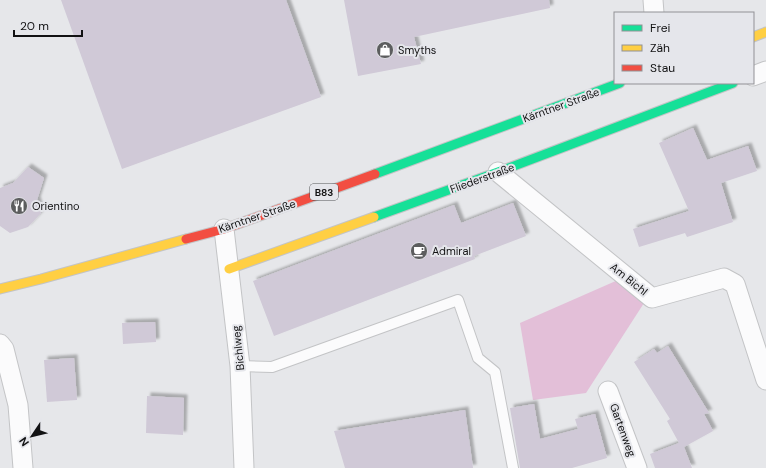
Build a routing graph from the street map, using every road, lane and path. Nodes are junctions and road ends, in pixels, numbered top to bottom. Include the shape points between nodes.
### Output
1 (653, 0) edge
2 (654, 12) edge
3 (766, 32) edge
4 (754, 37) edge
5 (766, 71) edge
6 (754, 76) edge
7 (617, 84) edge
8 (730, 84) edge
9 (498, 172) junction
10 (224, 229) junction
11 (229, 269) junction
12 (0, 289) edge
13 (0, 344) edge
14 (240, 366) junction
15 (766, 380) edge
16 (608, 391) dead end
17 (23, 468) edge
18 (244, 468) edge
19 (513, 468) edge
20 (637, 468) edge

1 - 2 street
3 - 4 main road
5 - 6 street
7 - 10 main road, Kärntner Straße / B83
8 - 9 main road, Fliederstraße
9 - 11 main road, Fliederstraße
9 - 15 street, Am Bichl via 652,298 724,278 735,284
10 - 11 street, Bichlweg
10 - 12 main road, Kärntner Straße / B83
11 - 14 street, Bichlweg
13 - 17 street via 4,348 18,405
14 - 18 street, Bichlweg
14 - 19 lane via 272,367 458,300 478,358 495,372
16 - 20 street, Gartenweg

